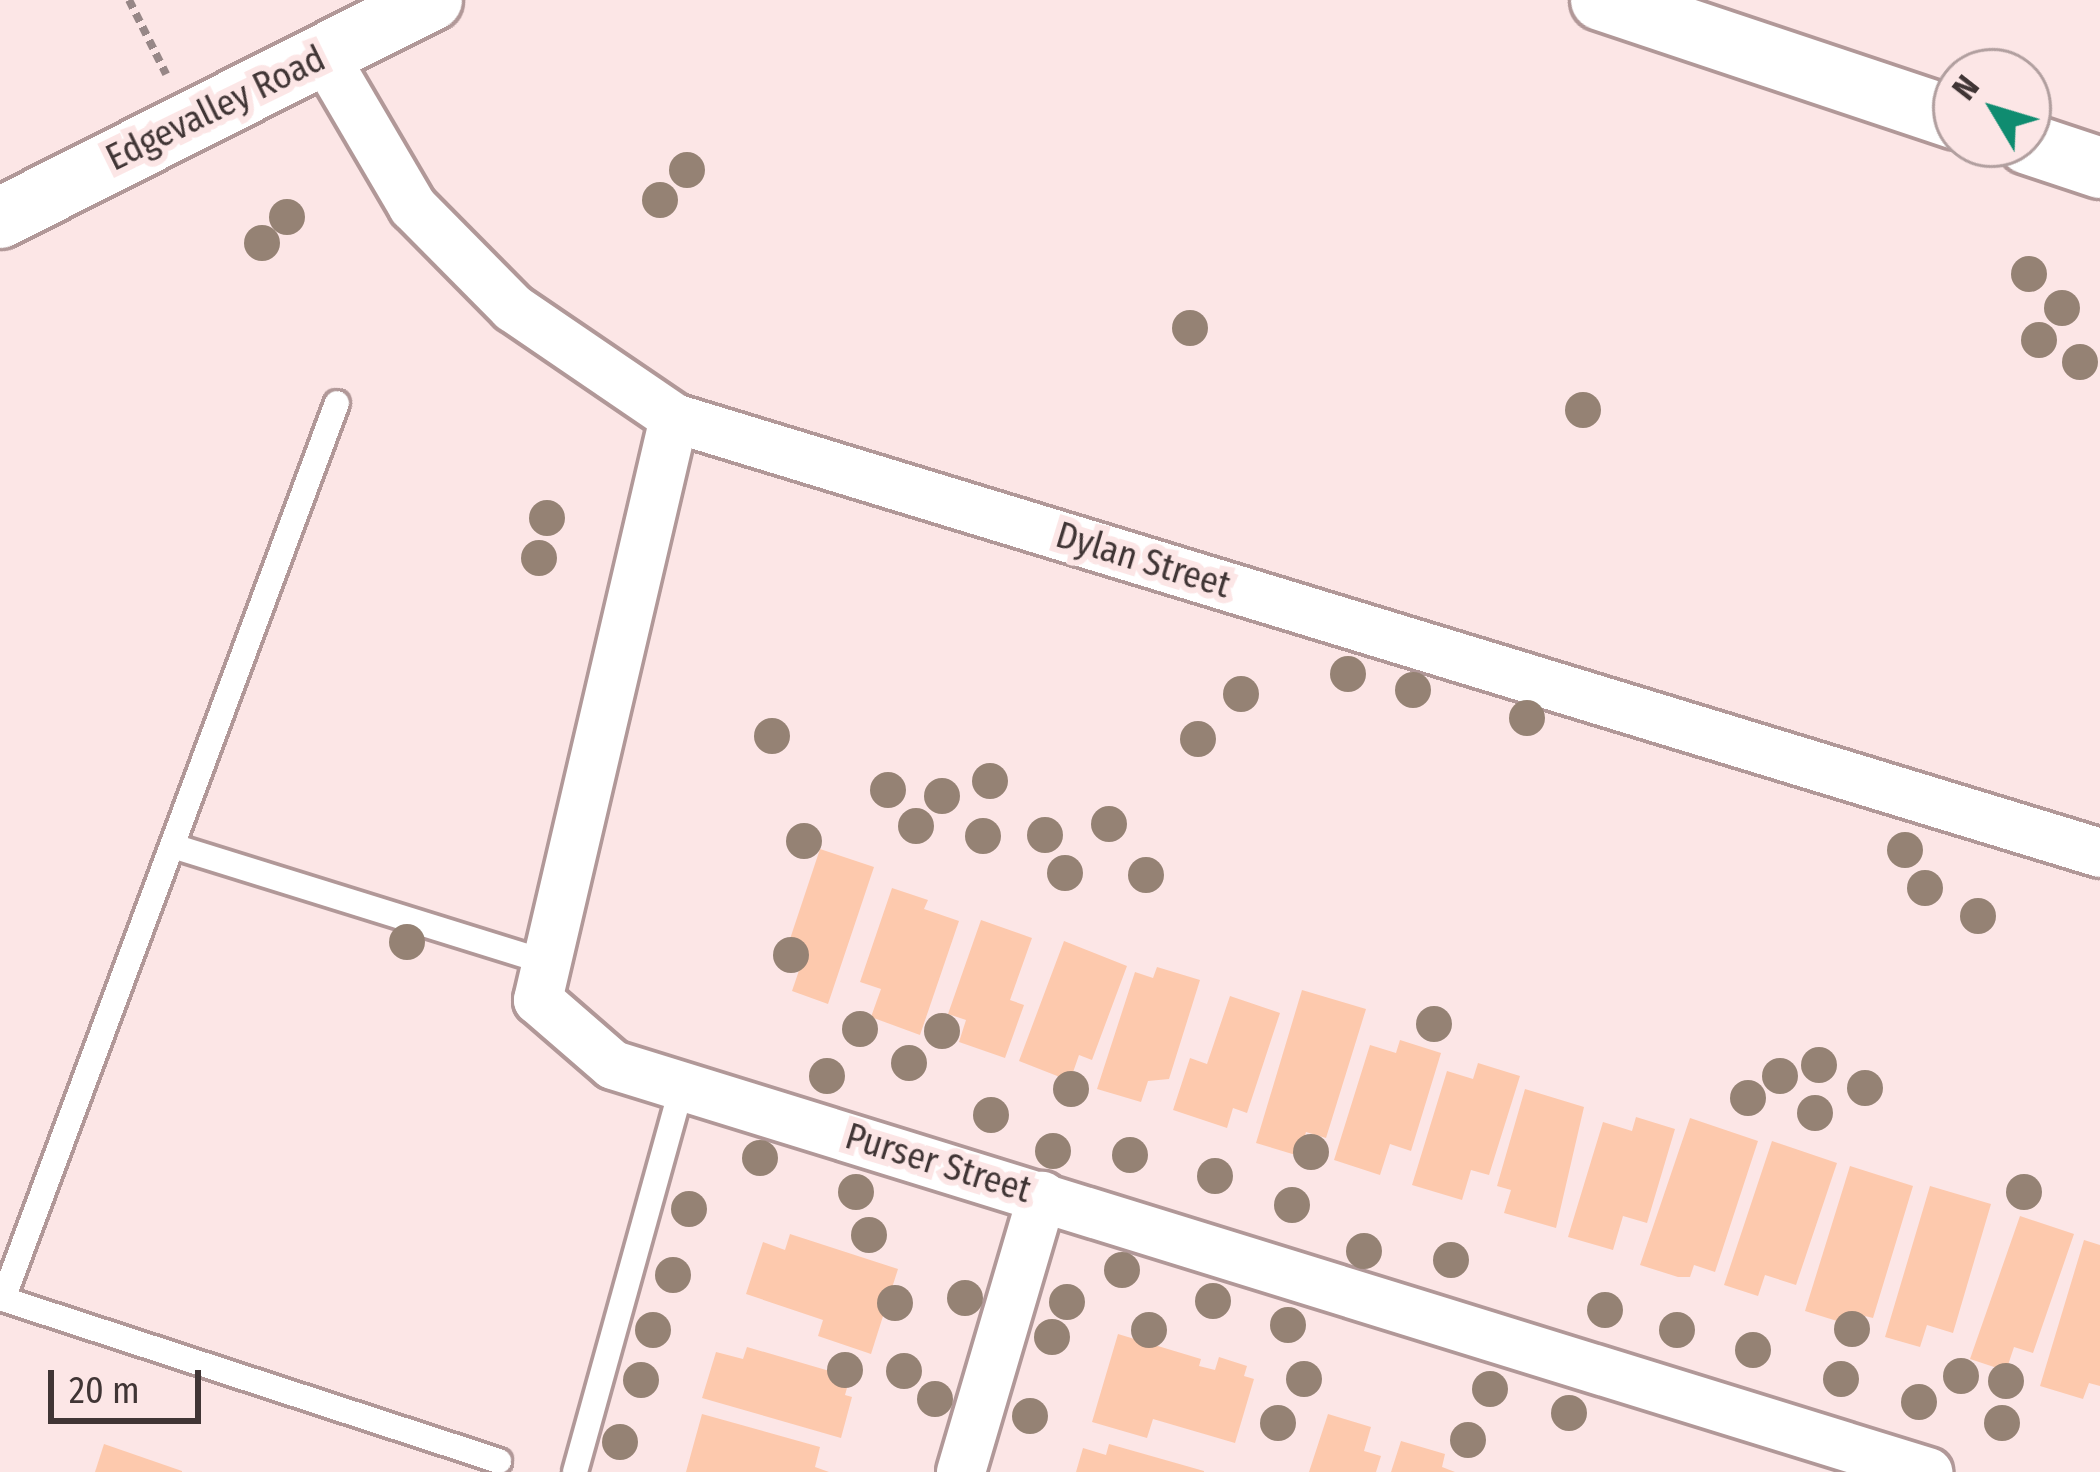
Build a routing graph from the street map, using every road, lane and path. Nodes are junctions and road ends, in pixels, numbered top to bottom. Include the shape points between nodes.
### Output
1 (129, 0) edge
2 (432, 0) edge
3 (1601, 0) edge
4 (326, 57) junction
5 (1932, 111) edge
6 (194, 116) junction
7 (2052, 152) edge
8 (2100, 168) edge
9 (0, 218) edge
10 (337, 403) dead end
11 (674, 418) junction
12 (173, 846) junction
13 (2100, 854) edge
14 (545, 962) junction
15 (682, 1085) junction
16 (1042, 1196) junction
17 (2, 1298) edge
18 (499, 1462) dead end
19 (575, 1472) edge
20 (961, 1472) edge
21 (1928, 1472) edge

1 - 6 path
2 - 4 street, Edgevalley Road
3 - 5 street
4 - 6 street, Edgevalley Road
4 - 11 street, Dylan Street via 413,207 513,308
6 - 9 street, Edgevalley Road
7 - 8 street
10 - 12 lane
11 - 13 street, Dylan Street
11 - 14 street, Purser Street
12 - 14 lane
12 - 17 lane
14 - 15 street, Purser Street via 538,1000 613,1065
15 - 16 street, Purser Street
15 - 19 lane
16 - 20 street
16 - 21 street, Purser Street
17 - 18 lane

